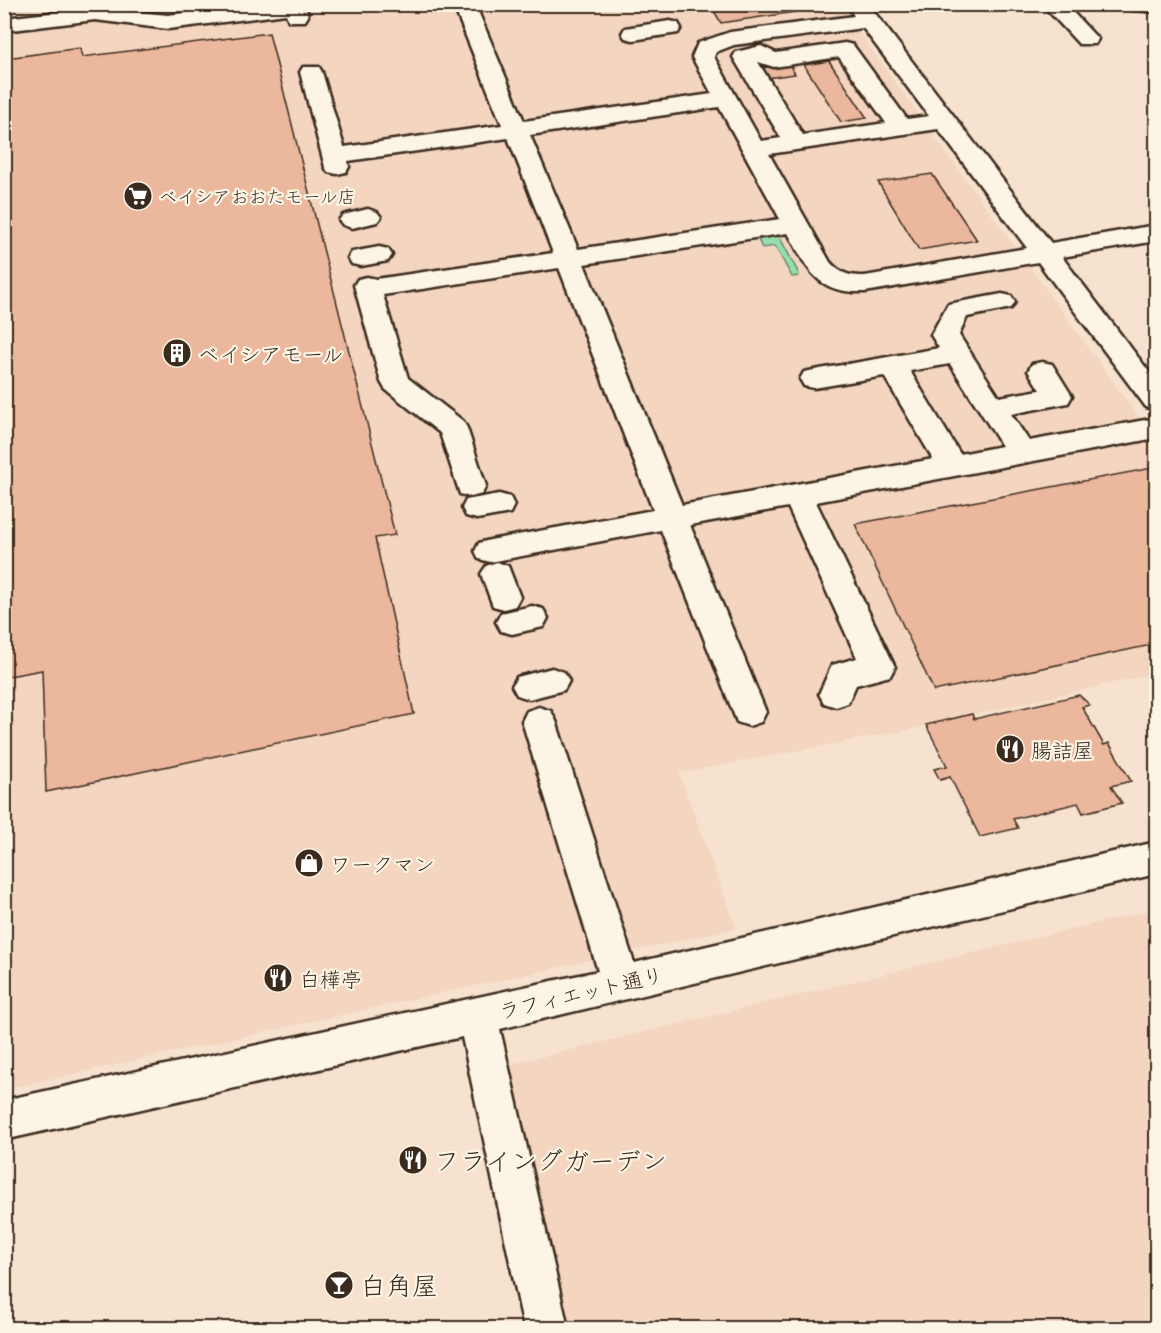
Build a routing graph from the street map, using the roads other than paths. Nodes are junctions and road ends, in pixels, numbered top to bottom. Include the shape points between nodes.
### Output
1 (464, 4) edge
2 (1052, 4) edge
3 (1134, 4) edge
4 (1156, 6) edge
5 (108, 10) edge
6 (863, 13) edge
7 (301, 17) edge
8 (4, 25) edge
9 (670, 28) dead end
10 (633, 33) dead end
11 (1087, 39) dead end
12 (756, 46) junction
13 (320, 76) dead end
14 (727, 99) junction
15 (944, 121) junction
16 (516, 131) junction
17 (890, 132) junction
18 (803, 146) junction
19 (755, 149) junction
20 (725, 208) dead end
21 (802, 232) junction
22 (1156, 233) edge
23 (833, 237) dead end
24 (743, 242) junction
25 (1044, 254) junction
26 (568, 258) junction
27 (1002, 302) dead end
28 (957, 354) junction
29 (892, 365) junction
30 (1042, 371) dead end
31 (813, 377) dead end
32 (1156, 400) edge
33 (465, 405) dead end
34 (992, 408) junction
35 (434, 413) junction
36 (1156, 428) edge
37 (1021, 452) junction
38 (952, 465) junction
39 (797, 494) junction
40 (482, 500) dead end
41 (670, 518) junction
42 (507, 592) dead end
43 (836, 694) dead end
44 (749, 712) dead end
45 (553, 741) dead end
46 (1156, 858) edge
47 (621, 983) junction
48 (477, 1015) junction
49 (4, 1119) edge
50 (546, 1329) edge

1 - 16 street
2 - 11 street
3 - 4 street
5 - 7 street via 168,17 224,11
5 - 8 street via 52,15
6 - 12 street
6 - 15 street
9 - 10 street
12 - 14 street via 730,39 706,48 703,57
12 - 17 street via 774,60 846,50
12 - 18 street via 744,57
13 - 16 street via 336,129 336,162
14 - 16 street via 677,117
14 - 19 street
15 - 17 street
15 - 25 street
16 - 26 street
17 - 18 street
18 - 19 street
19 - 21 street
20 - 24 street
21 - 23 street
21 - 24 street
21 - 25 street via 828,276 843,285
22 - 25 street via 1070,246
24 - 26 street
25 - 32 street
26 - 35 street via 369,272 403,368 395,382
26 - 41 street
27 - 28 street via 957,310 945,334
28 - 29 street
28 - 34 street
29 - 31 street
29 - 38 street
30 - 34 street via 1058,396
33 - 35 street
34 - 37 street
35 - 40 street via 453,429 473,455
36 - 37 street
37 - 38 street
38 - 39 street via 866,474
39 - 41 street
39 - 43 street via 878,667 844,674
41 - 42 street
41 - 44 street
45 - 47 street
46 - 47 street, ラフィエット通り
47 - 48 street, ラフィエット通り
48 - 49 street, ラフィエット通り
48 - 50 street

